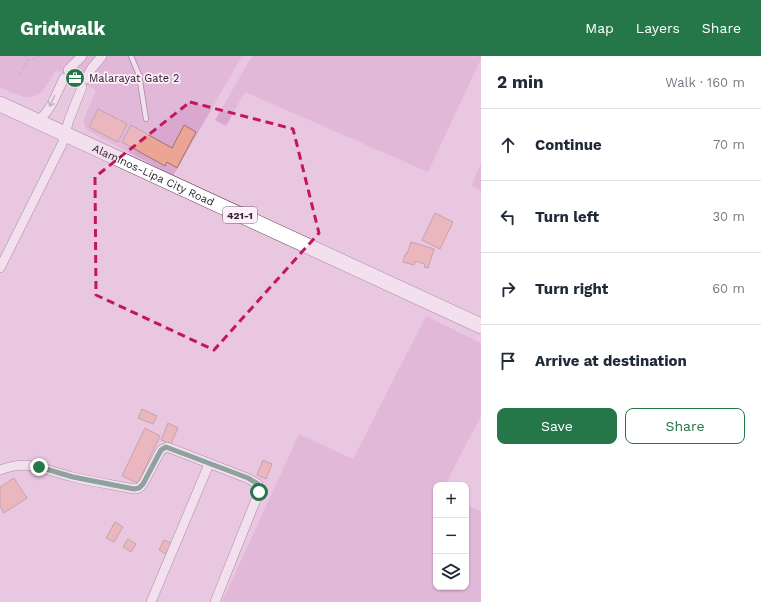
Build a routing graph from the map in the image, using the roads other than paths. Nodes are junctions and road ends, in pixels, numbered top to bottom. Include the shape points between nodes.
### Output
1 (82, 56) edge
2 (102, 56) edge
3 (131, 56) edge
4 (0, 104) edge
5 (146, 119) dead end
6 (37, 121) junction
7 (66, 134) junction
8 (0, 268) edge
9 (481, 326) edge
10 (209, 464) junction
11 (0, 470) edge
12 (151, 602) edge
13 (215, 602) edge

1 -> 6 street via 66,74 49,108
2 - 7 street via 84,83
3 - 5 lane via 139,75
4 - 6 main road, Alaminos-Lipa City Road / 421-1
6 - 7 main road, Alaminos-Lipa City Road / 421-1
7 - 8 street
7 - 9 main road, Alaminos-Lipa City Road / 421-1
10 - 11 street via 166,447 156,458 143,484 134,489 73,477 26,464
10 - 12 street
10 - 13 street via 248,478 258,484 259,492

